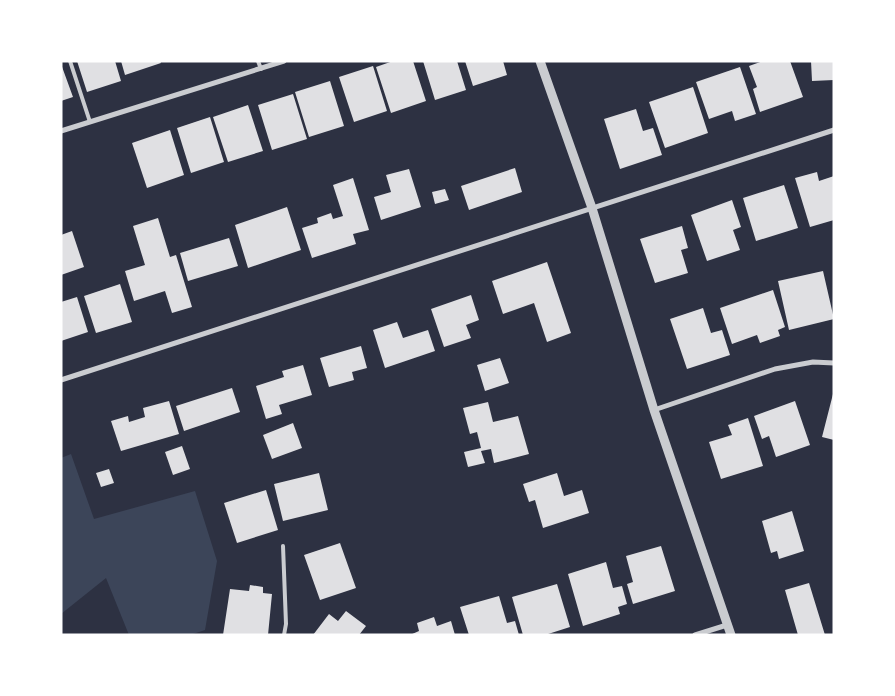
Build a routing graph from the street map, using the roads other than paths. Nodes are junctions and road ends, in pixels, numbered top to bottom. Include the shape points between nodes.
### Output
1 (70, 61) edge
2 (258, 61) edge
3 (284, 61) edge
4 (540, 61) edge
5 (260, 68) junction
6 (90, 122) junction
7 (834, 130) edge
8 (61, 131) edge
9 (592, 208) junction
10 (834, 363) edge
11 (61, 380) edge
12 (654, 410) junction
13 (283, 546) dead end
14 (727, 625) junction
15 (284, 635) edge
16 (695, 635) edge
17 (731, 635) edge

1 - 6 lane
2 - 5 lane
3 - 5 street
4 - 9 street
5 - 6 street
6 - 8 street
7 - 9 street
9 - 11 street
9 - 12 street
10 - 12 street via 813,362 775,369
12 - 14 street
13 - 15 lane
14 - 16 street
14 - 17 street

